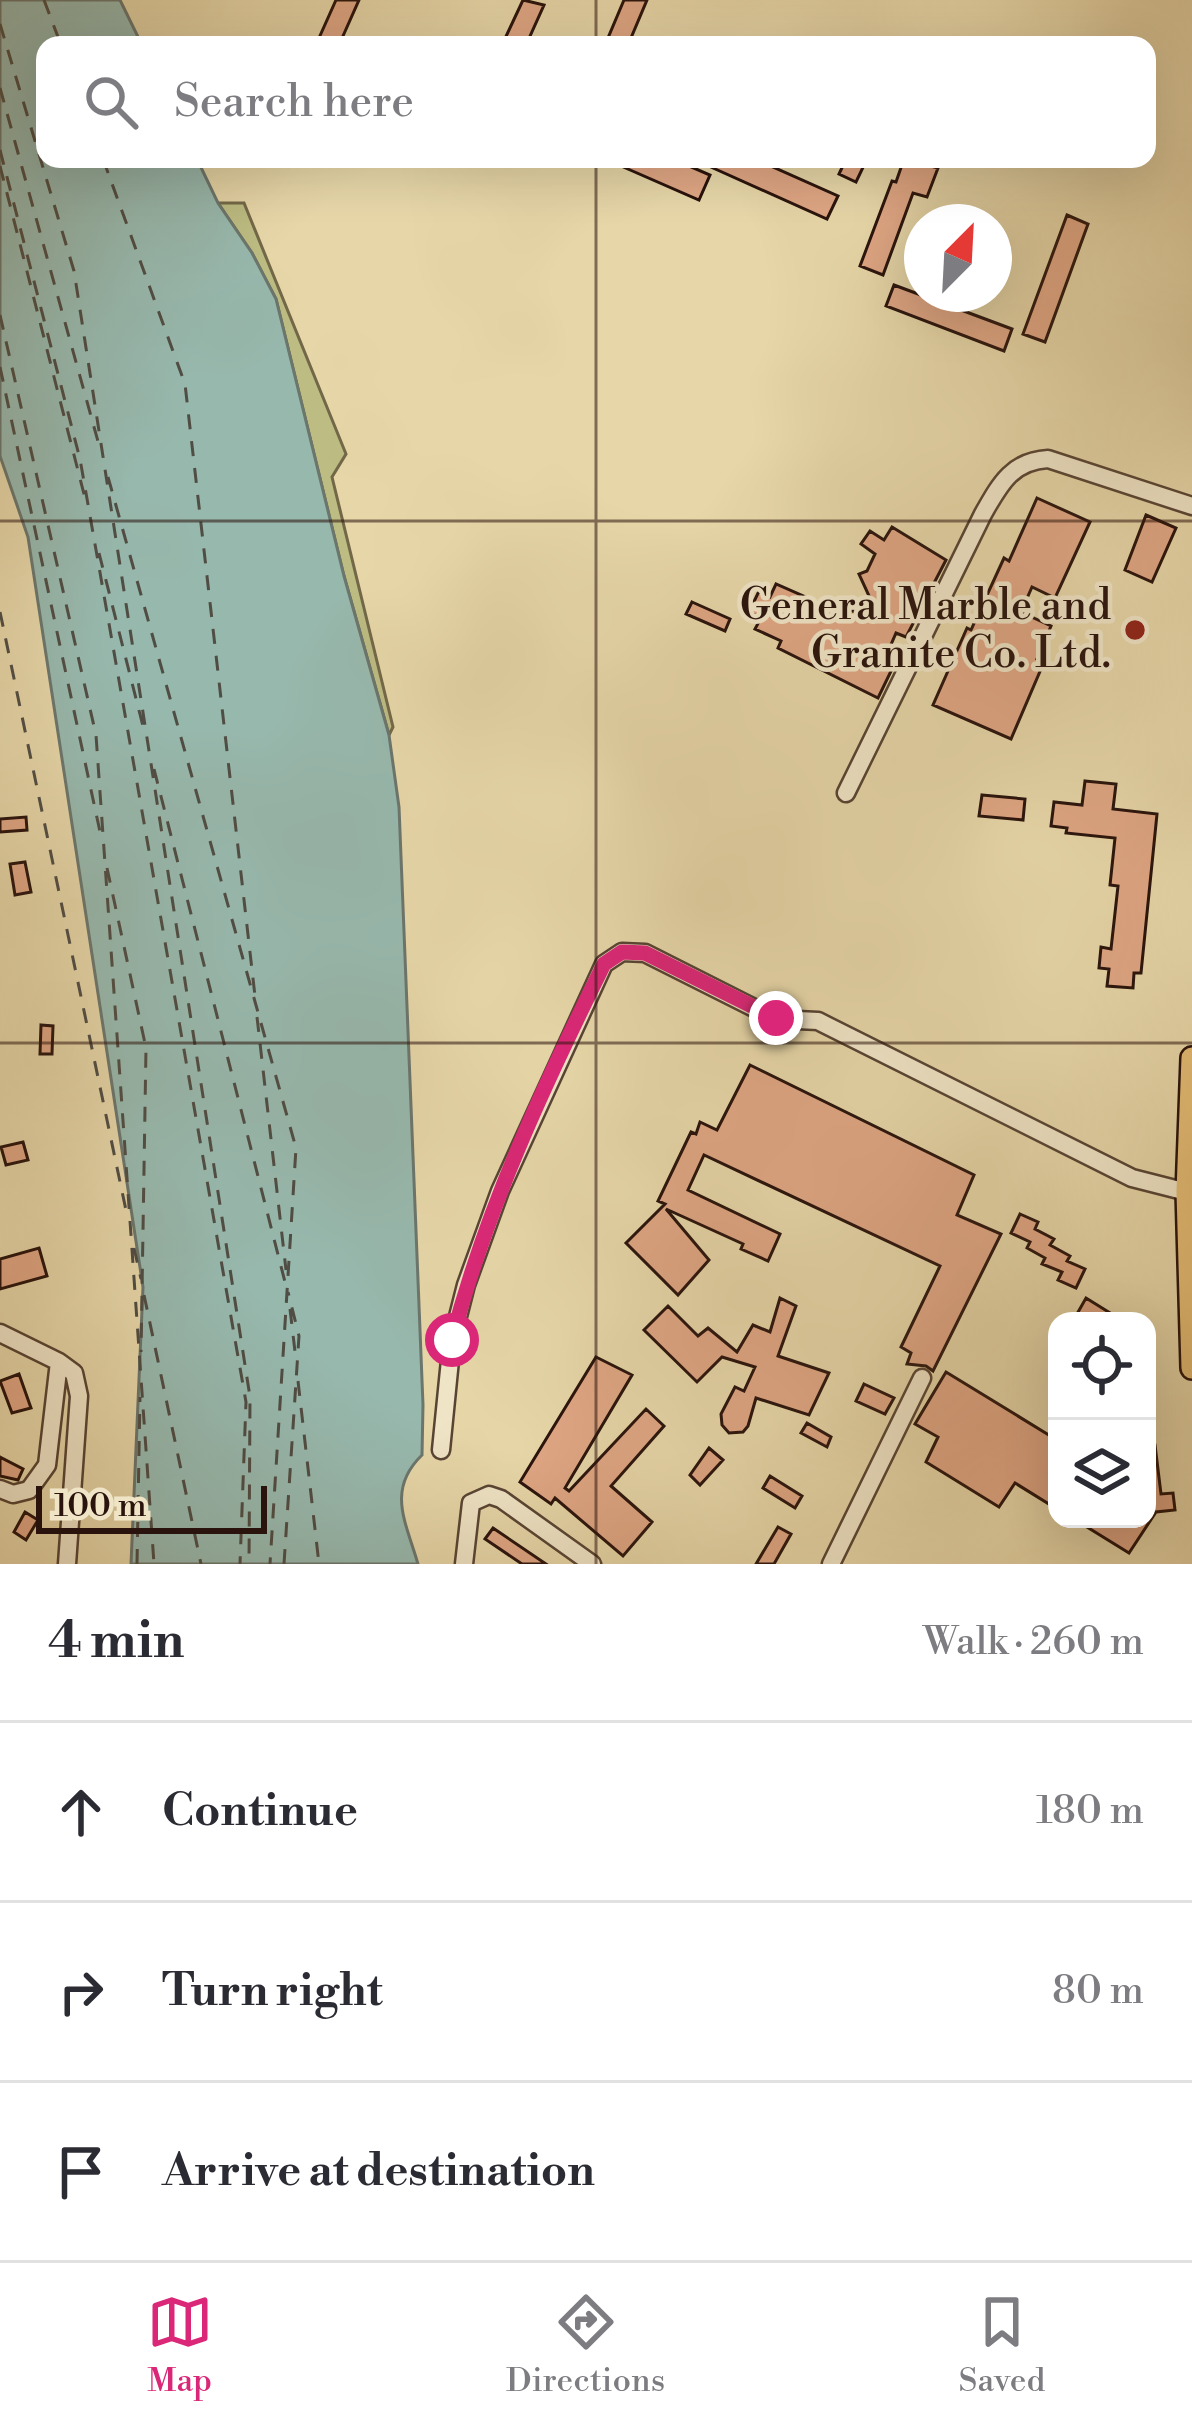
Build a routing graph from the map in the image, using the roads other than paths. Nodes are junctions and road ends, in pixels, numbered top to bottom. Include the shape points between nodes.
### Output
1 (1192, 506) edge
2 (846, 793) dead end
3 (1192, 1058) edge
4 (1187, 1192) junction
5 (0, 1333) edge
6 (59, 1362) junction
7 (1192, 1368) edge
8 (922, 1378) dead end
9 (441, 1450) dead end
10 (0, 1489) edge
11 (67, 1564) edge
12 (464, 1564) edge
13 (592, 1564) edge
14 (830, 1564) edge

1 - 2 street via 1048,459 1017,467 983,514
3 - 4 main road
4 - 7 main road
4 - 9 street via 1132,1178 818,1021 776,1018 645,953 622,952 604,964 500,1190 452,1340
5 - 6 street
6 - 10 street via 47,1465 29,1490
6 - 11 street via 74,1373 79,1396
8 - 14 street
12 - 13 street via 471,1503 489,1495

